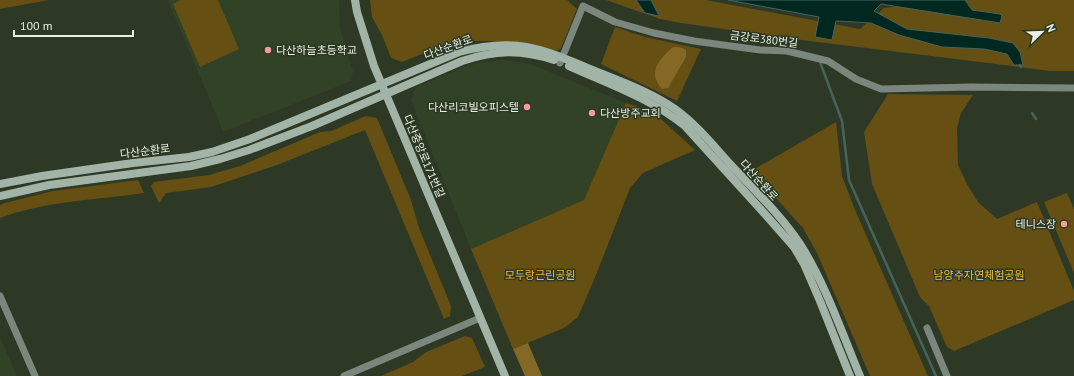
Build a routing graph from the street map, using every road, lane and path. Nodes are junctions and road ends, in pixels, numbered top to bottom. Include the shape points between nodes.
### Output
1 (355, 0) edge
2 (561, 60) junction
3 (382, 85) junction
4 (1074, 88) edge
5 (386, 94) junction
6 (0, 184) edge
7 (0, 196) edge
8 (0, 296) edge
9 (480, 318) junction
10 (927, 328) dead end
11 (35, 376) edge
12 (344, 376) edge
13 (505, 376) edge
14 (850, 376) edge
15 (860, 376) edge
16 (947, 376) edge

1 - 3 street, 다산중앙로171번길
2 - 3 street, 다산순환로 via 532,48 516,45 487,46 459,52
2 - 4 street, 금강로380번길 via 583,6 615,22 654,33 760,50 787,51 828,61 856,79 881,89
2 - 5 street, 다산순환로 via 516,51 486,54 462,61
2 - 14 street, 다산순환로 via 646,100 685,126 794,247 804,264
2 - 15 street, 다산순환로 via 636,88 662,101 693,124 800,245 834,313
3 - 5 street, 다산중앙로171번길
3 - 6 street, 다산순환로 via 212,152
5 - 7 street, 다산순환로 via 270,142 209,162 49,185
5 - 9 street, 다산중앙로171번길
8 - 11 street
9 - 12 street
9 - 13 street, 다산중앙로171번길
10 - 16 street

